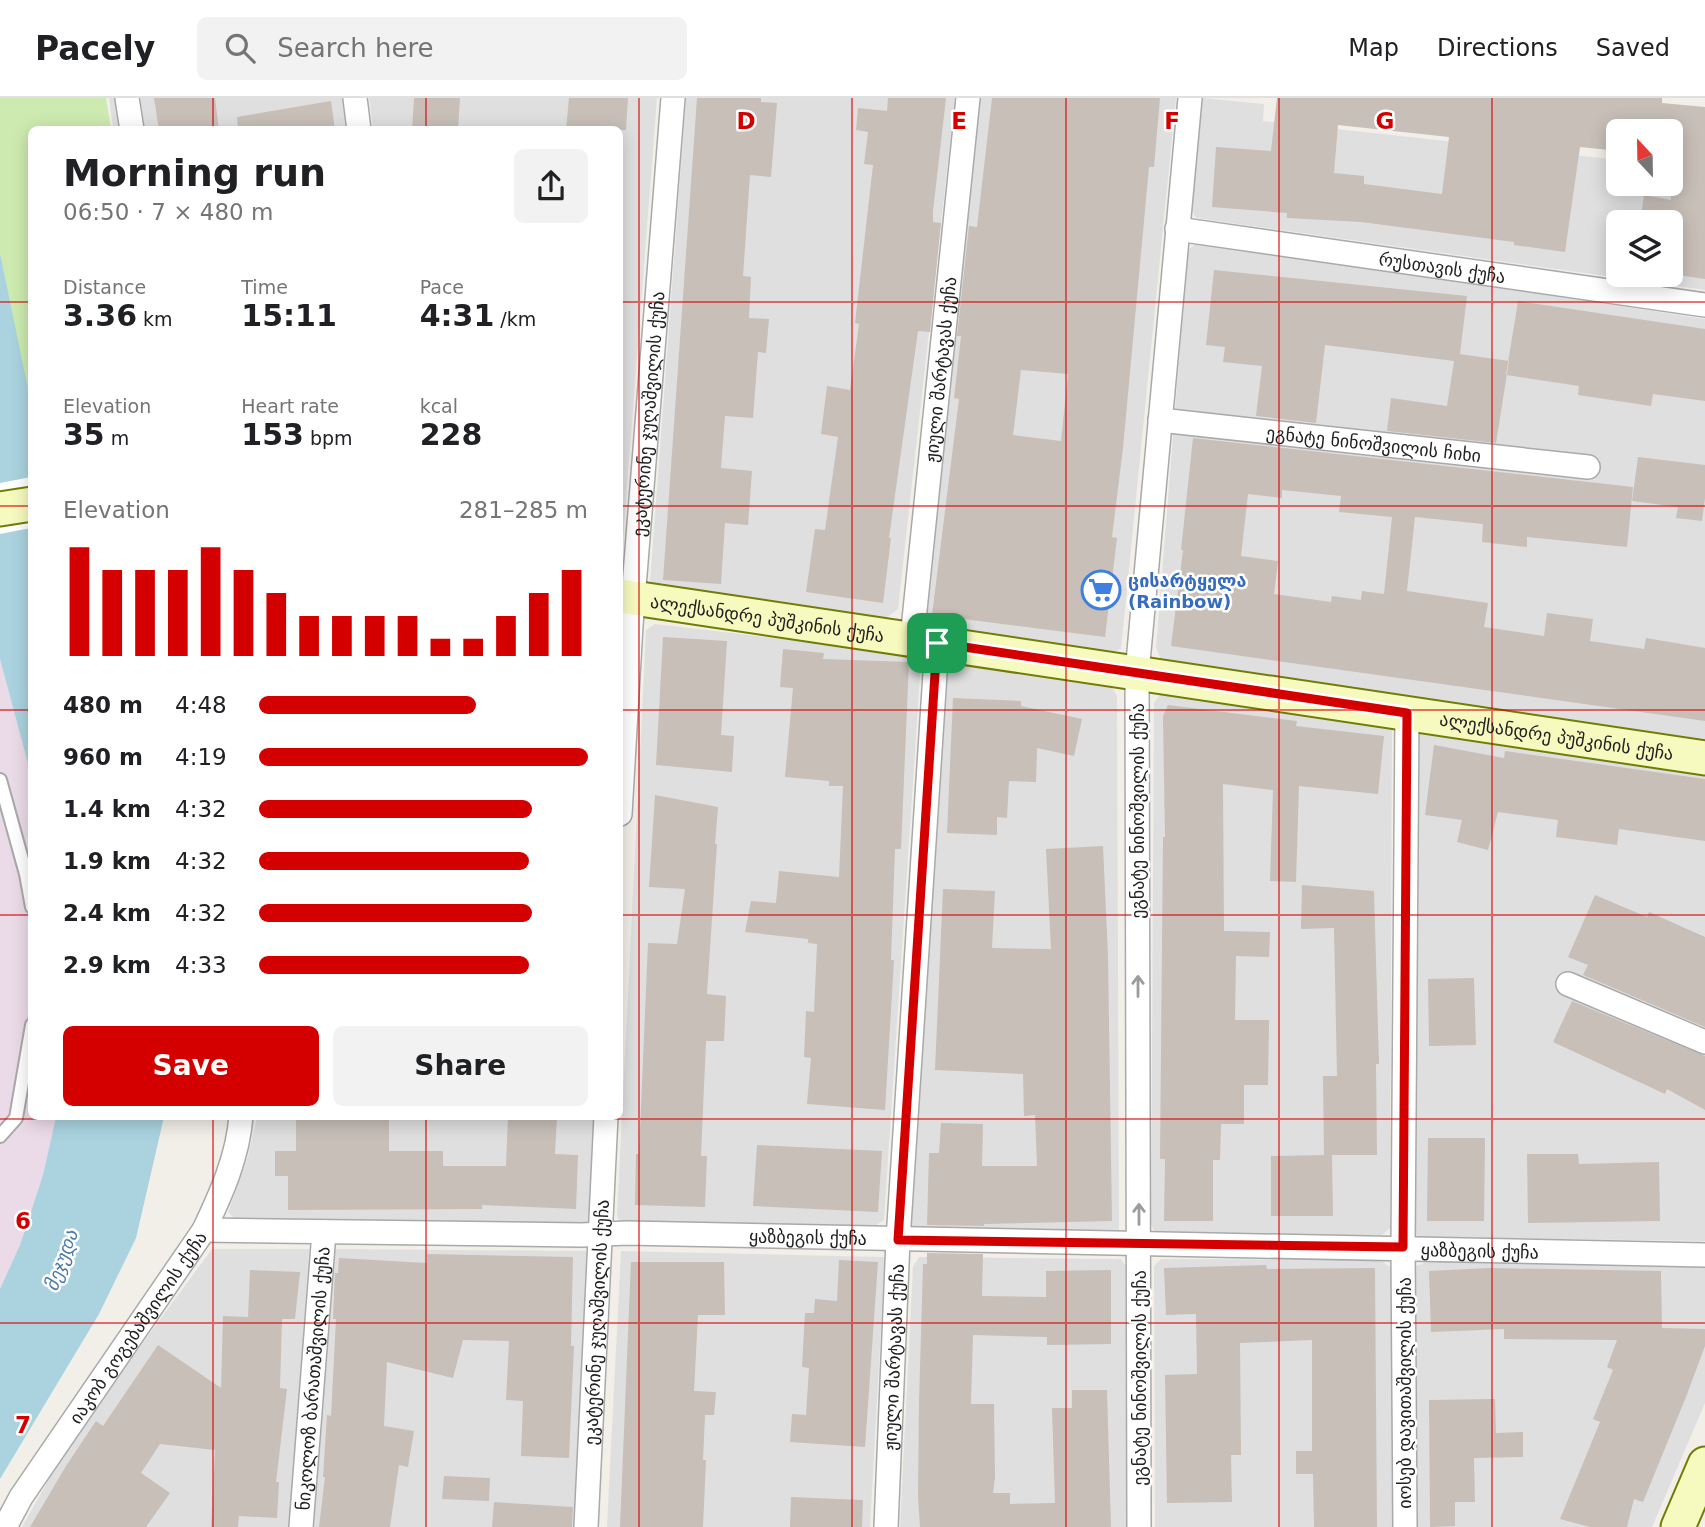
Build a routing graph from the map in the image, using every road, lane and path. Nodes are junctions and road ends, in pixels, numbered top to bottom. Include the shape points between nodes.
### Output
1 (127, 98) edge
2 (355, 98) edge
3 (673, 98) edge
4 (968, 98) edge
5 (1190, 98) edge
6 (131, 126) edge
7 (358, 126) edge
8 (1177, 229) junction
9 (1705, 305) edge
10 (1160, 420) junction
11 (1588, 467) dead end
12 (28, 505) edge
13 (0, 509) edge
14 (626, 597) edge
15 (924, 641) junction
16 (1137, 673) junction
17 (623, 698) edge
18 (1407, 713) junction
19 (1705, 758) edge
20 (0, 780) edge
21 (28, 885) edge
22 (1568, 984) dead end
23 (1705, 1042) edge
24 (28, 1048) edge
25 (241, 1120) edge
26 (606, 1120) edge
27 (0, 1136) edge
28 (204, 1230) junction
29 (324, 1232) junction
30 (601, 1234) junction
31 (898, 1240) junction
32 (1139, 1244) junction
33 (1403, 1247) junction
34 (1705, 1255) edge
35 (1705, 1464) edge
36 (5, 1527) edge
37 (301, 1527) edge
38 (586, 1527) edge
39 (886, 1527) edge
40 (1139, 1527) edge
41 (1405, 1527) edge
42 (1678, 1527) edge

1 - 6 street
2 - 7 street
3 - 14 street, ეკატერინე ჯუღაშვილის ქუჩა
4 - 15 street, ჟიული შარტავას ქუჩა
5 - 8 street, ეგნატე ნინოშვილის ქუჩა
8 - 9 street, რუსთავის ქუჩა
8 - 10 street, ეგნატე ნინოშვილის ქუჩა
10 - 11 street, ეგნატე ნინოშვილის ჩიხი
10 - 16 street, ეგნატე ნინოშვილის ქუჩა
12 - 13 main road
14 - 15 main road, ალექსანდრე პუშკინის ქუჩა
14 - 17 street, ეკატერინე ჯუღაშვილის ქუჩა
15 - 16 main road, ალექსანდრე პუშკინის ქუჩა
15 - 31 street, ჟიული შარტავას ქუჩა
16 - 18 main road, ალექსანდრე პუშკინის ქუჩა
32 -> 16 street, ეგნატე ნინოშვილის ქუჩა
18 - 19 main road, ალექსანდრე პუშკინის ქუჩა
18 - 33 street, იოსებ დავითაშვილის ქუჩა
20 - 21 lane
22 - 23 street
24 - 27 lane via 16,1118
25 - 28 street, იაკობ გოგებაშვილის ქუჩა via 239,1141 222,1192
26 - 30 street, ეკატერინე ჯუღაშვილის ქუჩა
28 - 29 street, ყაზბეგის ქუჩა
28 - 36 street, იაკობ გოგებაშვილის ქუჩა
29 - 30 street, ყაზბეგის ქუჩა
29 - 37 street, ნიკოლოზ ბარათაშვილის ქუჩა
30 - 31 street, ყაზბეგის ქუჩა
30 - 38 street, ეკატერინე ჯუღაშვილის ქუჩა
31 - 32 street, ყაზბეგის ქუჩა
31 - 39 street, ჟიული შარტავას ქუჩა
32 - 33 street, ყაზბეგის ქუჩა
32 - 40 street, ეგნატე ნინოშვილის ქუჩა
33 - 34 street, ყაზბეგის ქუჩა
33 - 41 street, იოსებ დავითაშვილის ქუჩა
35 - 42 main road

